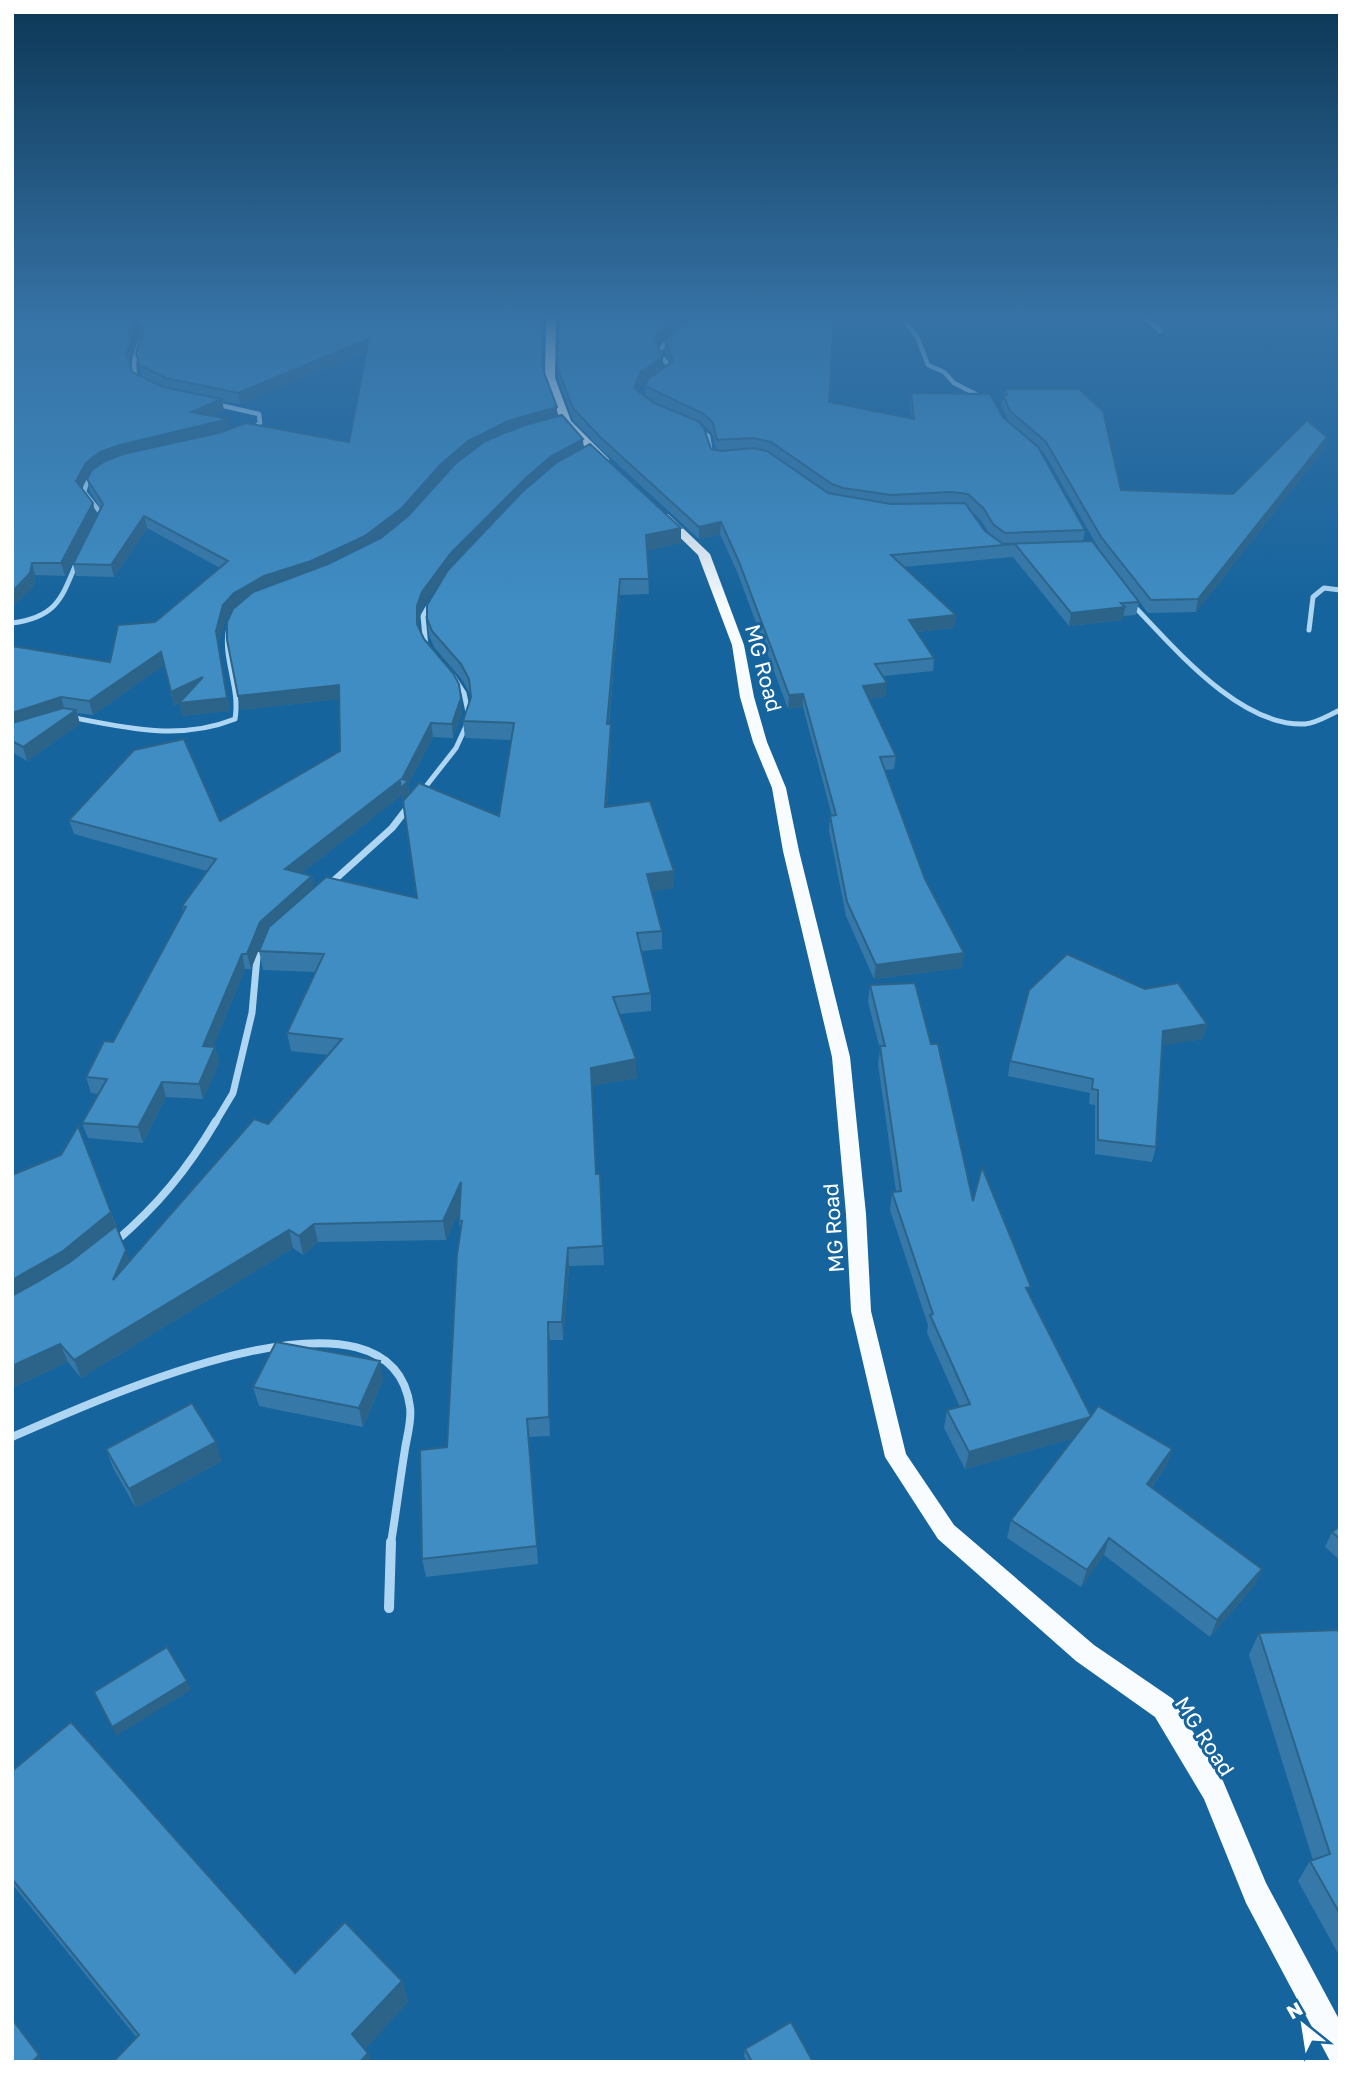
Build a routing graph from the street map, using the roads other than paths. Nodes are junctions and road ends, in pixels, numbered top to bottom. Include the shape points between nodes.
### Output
1 (257, 414) edge
2 (559, 414) edge
3 (695, 427) edge
4 (239, 433) edge
5 (716, 458) edge
6 (619, 473) edge
7 (95, 475) edge
8 (647, 500) edge
9 (94, 527) edge
10 (80, 553) edge
11 (1340, 590) edge
12 (435, 595) edge
13 (1128, 600) edge
14 (234, 616) edge
15 (12, 623) edge
16 (1309, 630) dead end
17 (432, 657) edge
18 (449, 671) edge
19 (1340, 710) edge
20 (65, 716) edge
21 (327, 888) edge
22 (268, 941) edge
23 (105, 1252) edge
24 (12, 1437) edge
25 (389, 1608) dead end
26 (1340, 2051) edge

1 - 4 street via 261,419 258,426
2 - 6 main road via 561,423 588,454
3 - 5 street via 708,436
7 - 9 street via 84,492 100,515
8 - 26 main road, MG Road via 704,554 738,645 747,697 779,788 841,1057 861,1311 896,1457 946,1532 1085,1653 1164,1708 1214,1790 1256,1893
10 - 15 street via 57,607 34,619
11 - 16 street via 1324,588 1312,597
12 - 17 street via 423,616 425,645
13 - 19 street via 1239,704 1267,717 1306,724
14 - 20 street via 224,635 226,665 238,710 235,719 219,727 179,732
18 - 21 street via 468,704 467,725 456,748 392,828
22 - 23 street via 257,957 252,1013 233,1093 200,1148 154,1208
24 - 25 street via 224,1357 317,1341 377,1355 394,1369 406,1388 411,1409 390,1550

